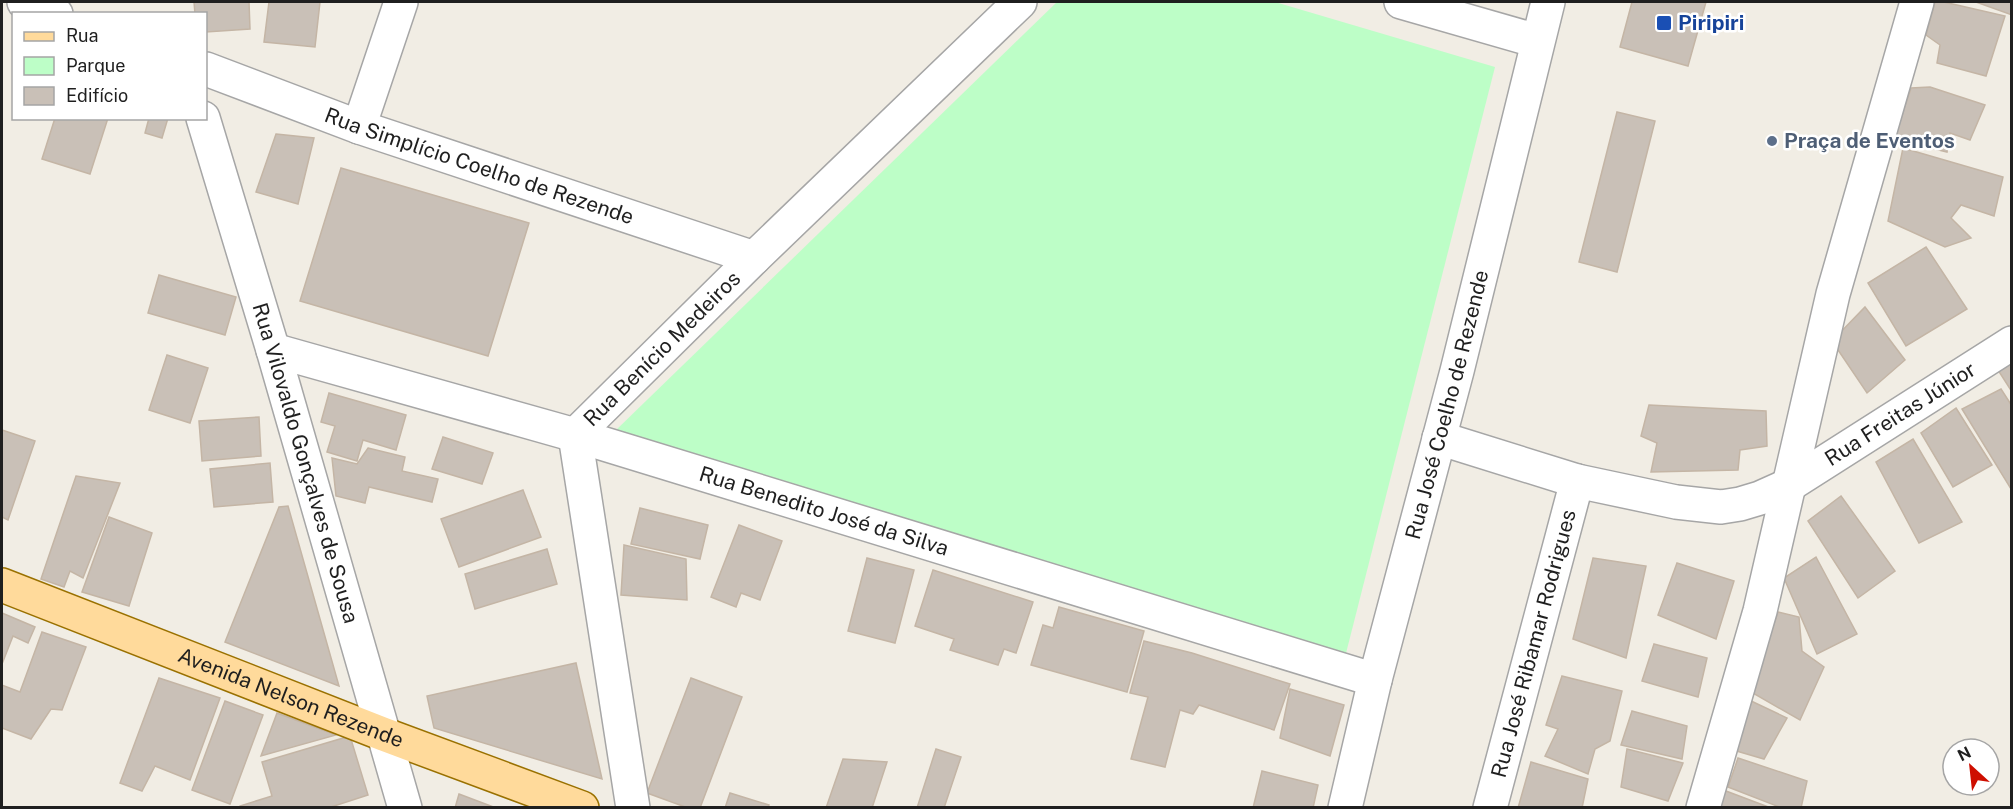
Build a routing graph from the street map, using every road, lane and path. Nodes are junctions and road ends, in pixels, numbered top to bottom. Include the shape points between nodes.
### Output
1 (24, 2) edge
2 (401, 2) edge
3 (1020, 2) edge
4 (1401, 2) edge
5 (1548, 2) edge
6 (1917, 2) edge
7 (51, 12) edge
8 (1537, 41) junction
9 (207, 69) edge
10 (204, 120) edge
11 (359, 127) junction
12 (754, 258) junction
13 (2012, 343) edge
14 (273, 350) junction
15 (575, 435) junction
16 (1439, 438) junction
17 (1577, 482) junction
18 (1789, 485) junction
19 (2, 585) edge
20 (1375, 680) junction
21 (383, 734) junction
22 (405, 807) edge
23 (582, 807) edge
24 (633, 807) edge
25 (1345, 807) edge
26 (1490, 807) edge
27 (1703, 807) edge

1 - 7 street
2 - 11 street
3 - 12 street, Rua Benício Medeiros
4 - 8 street
5 - 8 street, Rua José Coelho de Rezende
6 - 18 street via 1833,294
8 - 16 street, Rua José Coelho de Rezende
9 - 11 street, Rua Simplício Coelho de Rezende
10 - 14 street, Rua Vilovaldo Gonçalves de Sousa
11 - 12 street, Rua Simplício Coelho de Rezende
12 - 15 street, Rua Benício Medeiros
13 - 18 street, Rua Freitas Júnior
14 - 15 street, Rua Benedito José da Silva
14 - 21 street, Rua Vilovaldo Gonçalves de Sousa
15 - 20 street, Rua Benedito José da Silva
15 - 24 street, Rua Benício Medeiros
16 - 17 street, Rua Freitas Júnior
16 - 20 street, Rua José Coelho de Rezende
17 - 18 street, Rua Freitas Júnior via 1721,507 1760,498
17 - 26 street, Rua José Ribamar Rodrigues
18 - 27 street via 1760,611
19 - 21 main road, Avenida Nelson Rezende
20 - 25 street, Rua José Coelho de Rezende
21 - 22 street, Rua Vilovaldo Gonçalves de Sousa
21 - 23 main road, Avenida Nelson Rezende

